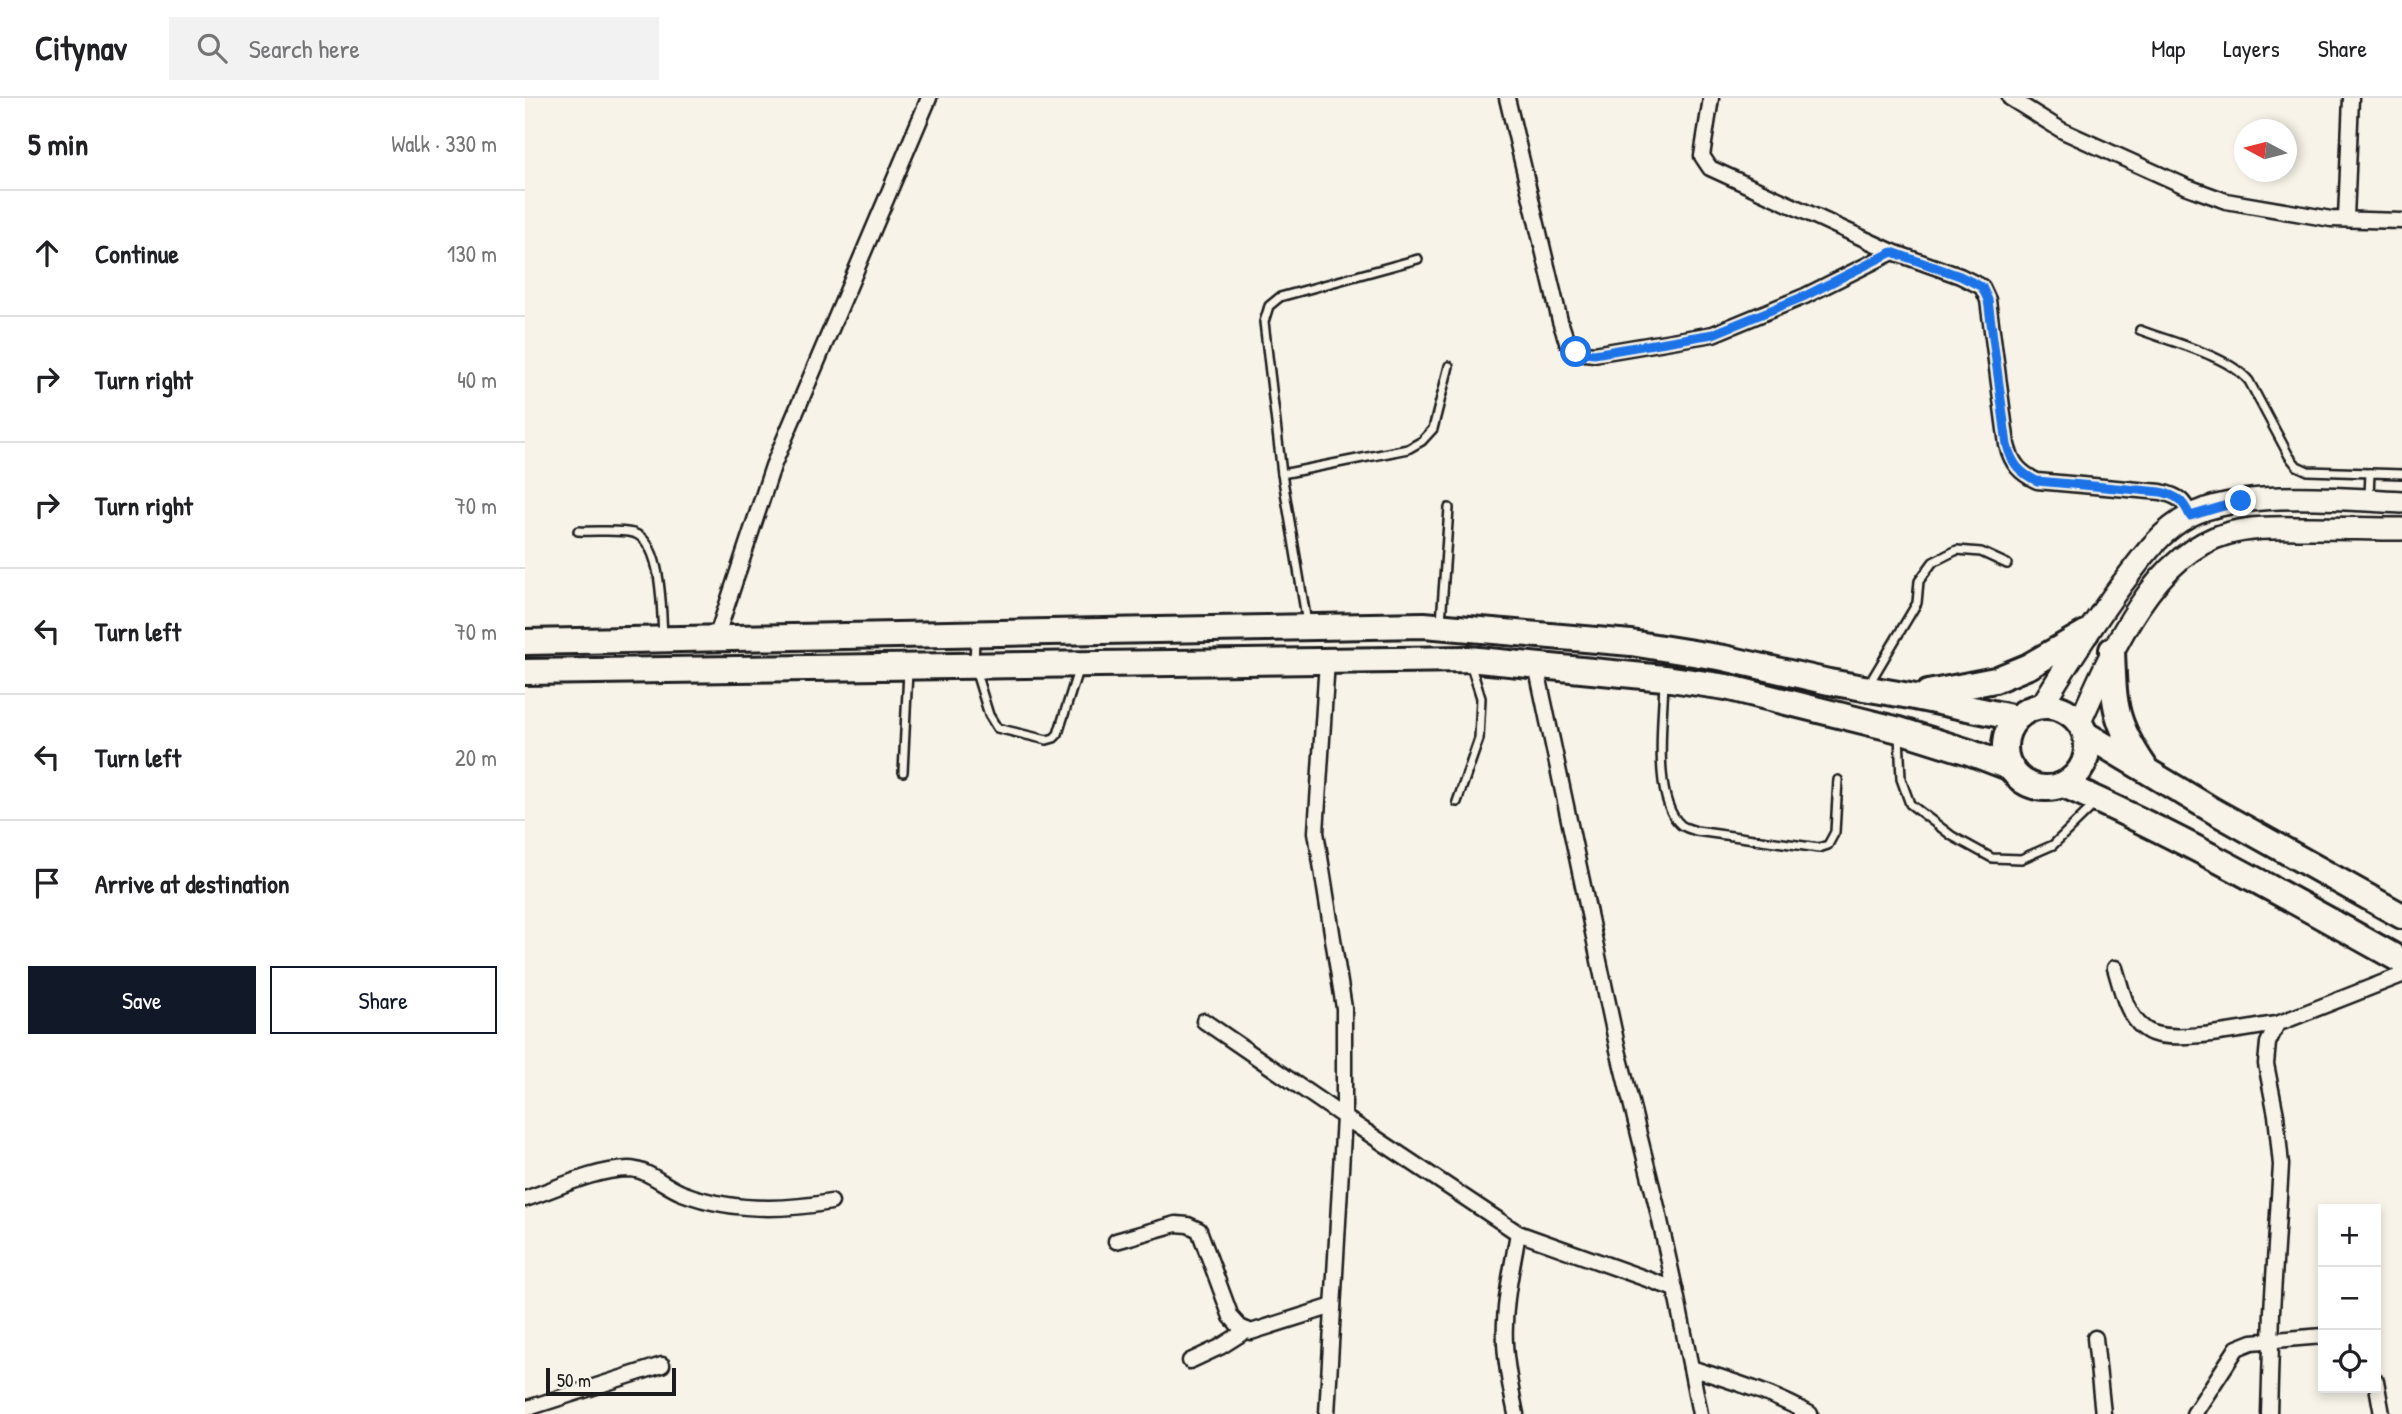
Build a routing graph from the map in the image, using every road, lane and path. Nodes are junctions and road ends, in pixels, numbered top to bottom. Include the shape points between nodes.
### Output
1 (929, 98) edge
2 (1507, 98) edge
3 (1711, 98) edge
4 (2010, 98) edge
5 (2351, 98) edge
6 (2346, 218) junction
7 (2402, 221) edge
8 (1892, 252) junction
9 (1418, 260) dead end
10 (2140, 330) dead end
11 (1448, 366) dead end
12 (1282, 474) junction
13 (2370, 474) junction
14 (2402, 474) edge
15 (2369, 500) junction
16 (2402, 502) edge
17 (1449, 508) dead end
18 (2190, 516) junction
19 (2402, 529) edge
20 (578, 531) dead end
21 (2007, 565) dead end
22 (1440, 626) junction
23 (1308, 627) junction
24 (975, 633) junction
25 (2086, 633) junction
26 (716, 638) junction
27 (664, 639) junction
28 (525, 642) edge
29 (2112, 650) junction
30 (1468, 659) junction
31 (1327, 661) junction
32 (1536, 665) junction
33 (974, 666) junction
34 (1080, 666) junction
35 (908, 667) junction
36 (525, 672) edge
37 (1664, 678) junction
38 (1867, 688) junction
39 (1910, 695) junction
40 (2042, 705) junction
41 (2016, 718) junction
42 (2083, 729) junction
43 (1899, 730) junction
44 (2011, 768) junction
45 (904, 772) dead end
46 (2149, 772) junction
47 (1838, 780) dead end
48 (2064, 785) junction
49 (2099, 800) junction
50 (1457, 802) dead end
51 (2402, 916) edge
52 (2402, 961) edge
53 (2115, 968) dead end
54 (2402, 975) edge
55 (1204, 1021) dead end
56 (2277, 1024) junction
57 (1344, 1117) junction
58 (525, 1199) edge
59 (831, 1202) dead end
60 (1518, 1233) junction
61 (1116, 1241) dead end
62 (1675, 1289) junction
63 (1333, 1306) junction
64 (1247, 1330) junction
65 (2318, 1337) edge
66 (2095, 1338) dead end
67 (2271, 1342) junction
68 (1190, 1361) dead end
69 (662, 1365) dead end
70 (1691, 1368) junction
71 (2378, 1393) edge
72 (525, 1409) edge
73 (1327, 1414) edge
74 (1516, 1414) edge
75 (1700, 1414) edge
76 (1809, 1414) edge
77 (2103, 1414) edge
78 (2194, 1414) edge
79 (2269, 1414) edge
80 (2382, 1414) edge

1 - 26 street via 773,466
2 - 8 street via 1560,321 1576,352 1594,354 1713,334 1805,296
3 - 8 street via 1702,156 1710,168
4 - 6 street via 2063,131 2226,201
5 - 6 street
6 - 7 street
8 - 18 street via 1982,287 1988,300 2007,445 2022,474 2037,481 2161,492 2184,502
9 - 12 lane via 1280,297 1269,306 1264,322
10 - 13 lane via 2242,372 2297,466 2308,471
11 - 12 lane via 1433,429 1422,441 1408,449
12 - 23 lane
13 - 14 lane
13 - 15 lane
15 - 16 main road
15 - 18 main road via 2241,501
17 - 22 lane
18 - 25 main road via 2146,552
19 - 29 main road via 2271,528 2224,534 2182,557 2150,593
20 - 27 lane via 634,533 643,538 656,562
21 - 38 lane via 1981,552 1957,550 1933,562 1919,582 1917,603
22 - 23 highway
22 - 38 highway via 1631,643
23 - 24 highway
24 - 26 highway
24 - 33 lane
25 - 39 highway via 1996,680
25 - 40 main road
26 - 27 highway
27 - 28 highway
29 - 42 main road
29 - 46 highway via 2115,708 2122,731
30 - 31 highway
30 - 32 highway
30 - 50 lane via 1481,698 1479,739
31 - 34 highway
31 - 57 street via 1316,832 1344,1008
32 - 37 highway
32 - 62 street via 1618,1050
33 - 34 highway
33 - 34 lane via 992,723 1047,740 1058,734
33 - 35 highway
35 - 36 highway
35 - 45 lane
37 - 43 highway via 1726,687
37 - 47 lane via 1662,779 1666,799 1682,826 1819,848 1828,845 1835,832
38 - 39 highway
39 - 41 highway
40 - 41 highway
40 - 42 highway via 2070,712
41 - 44 highway via 2005,744
42 - 46 highway
42 - 48 highway via 2088,750 2084,764
43 - 44 highway
43 - 49 lane via 1901,779 1910,804 1952,836 1992,858 2021,859 2053,845
44 - 48 highway via 2032,786
46 - 51 highway
48 - 49 highway
49 - 52 highway
53 - 56 street via 2127,1004 2149,1032 2185,1036
54 - 56 street
55 - 57 street
56 - 67 street via 2268,1043 2266,1064 2281,1164
57 - 60 street
57 - 63 street
58 - 59 street via 601,1172 631,1169 707,1202 761,1208
60 - 62 street
60 - 74 street via 1505,1342
61 - 64 street via 1176,1224 1199,1230 1231,1317
62 - 70 street
63 - 64 street
63 - 73 street
64 - 68 street
65 - 67 street
66 - 77 street
67 - 78 street via 2237,1348
67 - 79 street
69 - 72 street
70 - 75 street
70 - 76 street via 1744,1384
71 - 80 street

